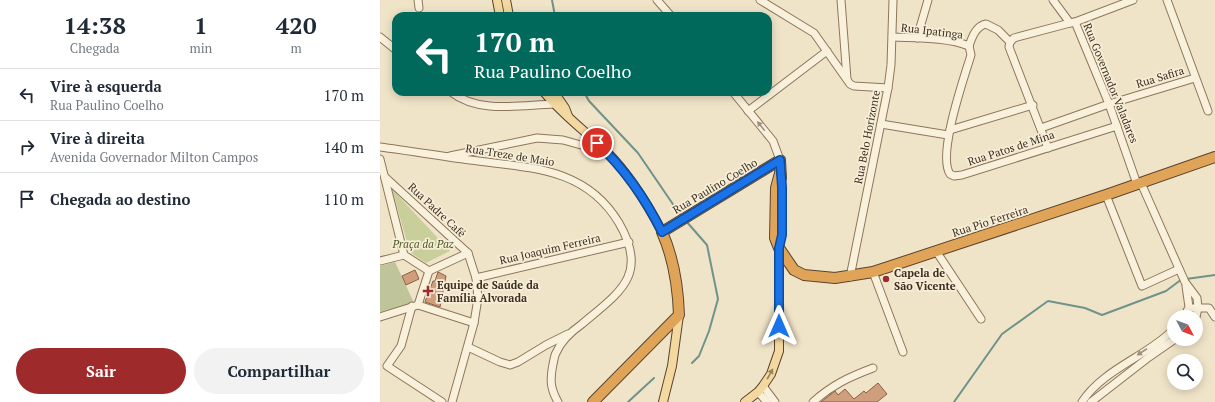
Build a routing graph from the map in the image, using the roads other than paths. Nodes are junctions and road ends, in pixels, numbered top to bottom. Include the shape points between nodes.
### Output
1 (418, 0) edge
2 (497, 0) edge
3 (506, 0) edge
4 (657, 0) edge
5 (760, 0) edge
6 (841, 0) edge
7 (893, 0) edge
8 (928, 0) edge
9 (1052, 0) edge
10 (1133, 0) edge
11 (1167, 0) edge
12 (419, 8) dead end
13 (499, 12) edge
14 (508, 12) edge
15 (667, 12) edge
16 (1072, 22) junction
17 (380, 37) edge
18 (892, 37) junction
19 (917, 38) junction
20 (1010, 42) junction
21 (969, 46) junction
22 (392, 47) edge
23 (826, 51) junction
24 (1195, 78) junction
25 (847, 80) junction
26 (888, 88) junction
27 (772, 93) edge
28 (459, 96) edge
29 (549, 96) edge
30 (555, 96) edge
31 (736, 96) edge
32 (768, 96) edge
33 (557, 102) junction
34 (1109, 104) junction
35 (1033, 105) junction
36 (748, 111) junction
37 (1208, 111) dead end
38 (881, 124) junction
39 (1117, 126) junction
40 (1041, 128) junction
41 (949, 132) junction
42 (380, 147) edge
43 (1048, 148) junction
44 (607, 152) junction
45 (444, 157) junction
46 (1215, 157) edge
47 (380, 159) edge
48 (780, 160) junction
49 (385, 177) junction
50 (1139, 183) junction
51 (1106, 195) junction
52 (662, 232) junction
53 (629, 242) junction
54 (779, 248) junction
55 (936, 251) junction
56 (468, 253) junction
57 (404, 254) junction
58 (380, 261) edge
59 (429, 271) junction
60 (874, 272) junction
61 (1182, 275) junction
62 (850, 276) junction
63 (476, 278) junction
64 (415, 306) junction
65 (1189, 307) junction
66 (1198, 308) junction
67 (1188, 310) edge
68 (679, 315) junction
69 (380, 317) edge
70 (1215, 317) edge
71 (981, 319) dead end
72 (474, 323) junction
73 (569, 334) junction
74 (1167, 337) edge
75 (1167, 345) edge
76 (468, 347) junction
77 (903, 352) dead end
78 (873, 368) dead end
79 (761, 389) junction
80 (442, 402) edge
81 (452, 402) edge
82 (558, 402) edge
83 (593, 402) edge
84 (663, 402) edge
85 (745, 402) edge
86 (767, 402) edge
87 (775, 402) edge
88 (813, 402) edge
89 (1082, 402) edge
90 (1091, 402) edge

1 - 12 street
2 - 13 main road
3 - 14 main road
4 - 15 street
5 - 23 street via 814,33
6 - 25 street
7 - 18 street, Rua Belo Horizonte
8 - 19 street
9 - 16 street, Rua Governador Valadares
10 - 16 street
11 - 24 street
16 - 20 street via 1014,38
16 - 34 street, Rua Governador Valadares
17 - 22 street
18 - 19 street, Rua Ipatinga
18 - 26 street, Rua Belo Horizonte
19 - 21 street, Rua Ipatinga
20 - 21 street via 998,30 986,24 974,34
20 - 35 street via 1009,47
21 - 41 street via 971,55
23 - 25 street
23 - 27 street
24 - 34 street, Rua Safira
24 - 37 street
25 - 26 street via 854,86
26 - 38 street, Rua Belo Horizonte
28 - 33 street via 489,107
29 - 33 main road
30 - 33 main road
31 - 36 street
32 - 36 street
33 - 44 main road via 568,116
34 - 39 street, Rua Governador Valadares
34 - 40 street, Rua Safira
35 - 40 street
35 - 41 street
48 -> 36 street via 773,142
38 - 41 street
38 - 62 street, Rua Belo Horizonte
39 - 43 street, Rua Patos de Mina
39 - 50 street, Rua Governador Valadares
40 - 43 street
41 - 43 street, Rua Patos de Mina via 947,168 954,176
42 - 45 street, Rua Treze de Maio
44 - 45 street via 562,140 537,138
44 - 52 main road via 646,202
45 - 53 street, Rua Treze de Maio via 549,170 567,177 591,190 605,204
46 - 50 highway, Rua Pio Ferreira
47 - 49 street
48 - 52 highway, Rua Paulino Coelho
48 - 54 highway via 782,235
49 - 56 street, Rua Padre Café
49 - 57 street
50 - 51 highway, Rua Pio Ferreira
50 - 61 street, Rua Governador Valadares
51 - 55 highway, Rua Pio Ferreira
51 - 61 street via 1142,286
52 - 68 highway via 673,261
53 - 63 street, Rua Joaquim Ferreira
53 - 73 street, Rua Treze de Maio via 631,259 626,284
54 - 62 highway, Rua Pio Ferreira via 794,270 804,275 835,278
79 -> 54 main road via 771,374 779,351
55 - 60 highway, Rua Pio Ferreira
55 - 71 street
56 - 59 street
56 - 63 street, Rua Padre Café
57 - 58 street
57 - 59 street
59 - 64 street
60 - 62 highway, Rua Pio Ferreira
60 - 77 street
61 - 65 street
61 - 66 street via 1197,298
63 - 72 street, Rua Padre Café via 478,298
64 - 69 street
64 - 72 street
64 - 80 street via 401,346 387,366
65 - 66 street
65 - 67 street
66 - 70 street via 1209,308
68 - 83 highway
68 - 84 main road via 672,366
72 - 76 street, Rua Padre Café
73 - 76 street via 510,365
73 - 82 street, Rua Treze de Maio via 556,352 550,380
74 -> 89 street via 1102,381
75 - 90 street
76 - 81 street, Rua Padre Café
78 - 88 street via 845,379
79 - 85 main road
79 - 86 street
79 - 87 street

